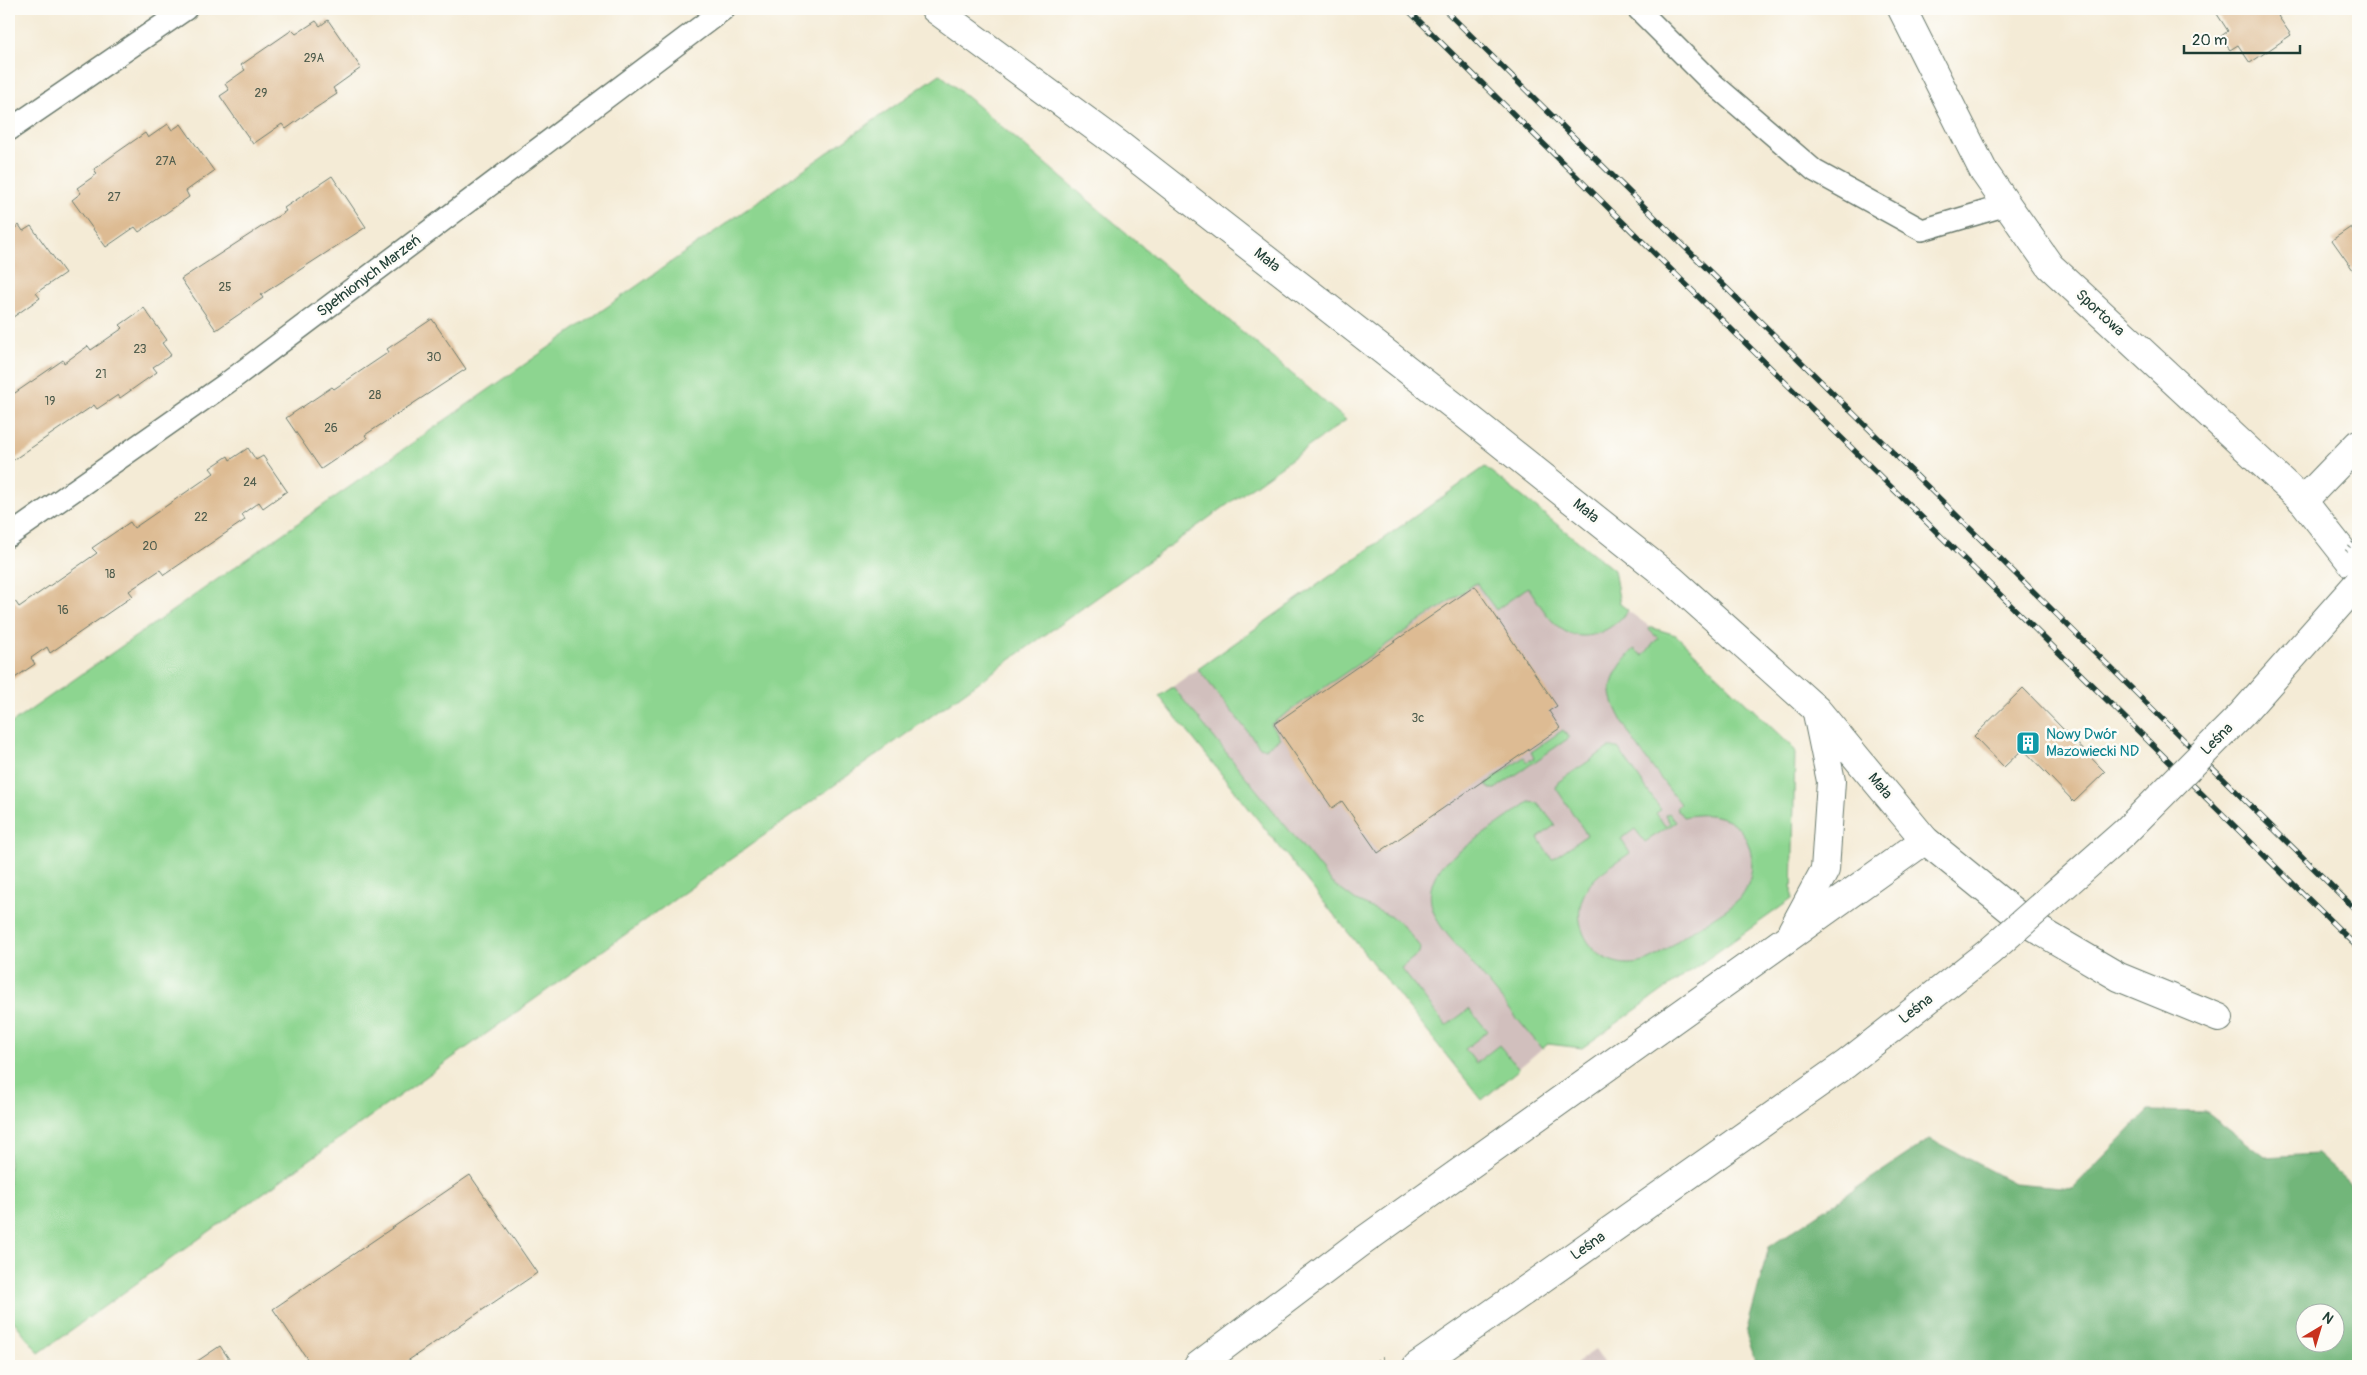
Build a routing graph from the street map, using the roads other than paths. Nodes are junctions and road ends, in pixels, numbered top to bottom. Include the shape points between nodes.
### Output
1 (186, 9) edge
2 (724, 9) edge
3 (936, 9) edge
4 (1638, 9) edge
5 (1902, 9) edge
6 (9, 130) edge
7 (2007, 205) junction
8 (2358, 444) edge
9 (2304, 501) junction
10 (9, 536) edge
11 (2358, 571) edge
12 (2358, 584) edge
13 (1817, 710) junction
14 (1925, 840) junction
15 (1789, 937) junction
16 (2219, 1018) dead end
17 (1198, 1366) edge
18 (1417, 1366) edge

1 - 6 lane
2 - 10 lane, Spełnionych Marzeń via 228,383
3 - 13 street, Mała via 1125,150 1494,437 1671,579
4 - 7 lane via 1710,81 1815,171 1922,230
5 - 7 street, Sportowa via 1984,172
7 - 9 street, Sportowa via 2050,266
8 - 9 street
9 - 11 street, Sportowa
12 - 18 street, Leśna, bridge via 2242,714 2125,832 1989,952 1846,1064
13 - 14 street, Mała
13 - 15 street via 1831,781 1825,870
14 - 15 street
14 - 16 street, Mała via 2027,923 2119,977
15 - 17 street via 1359,1244

